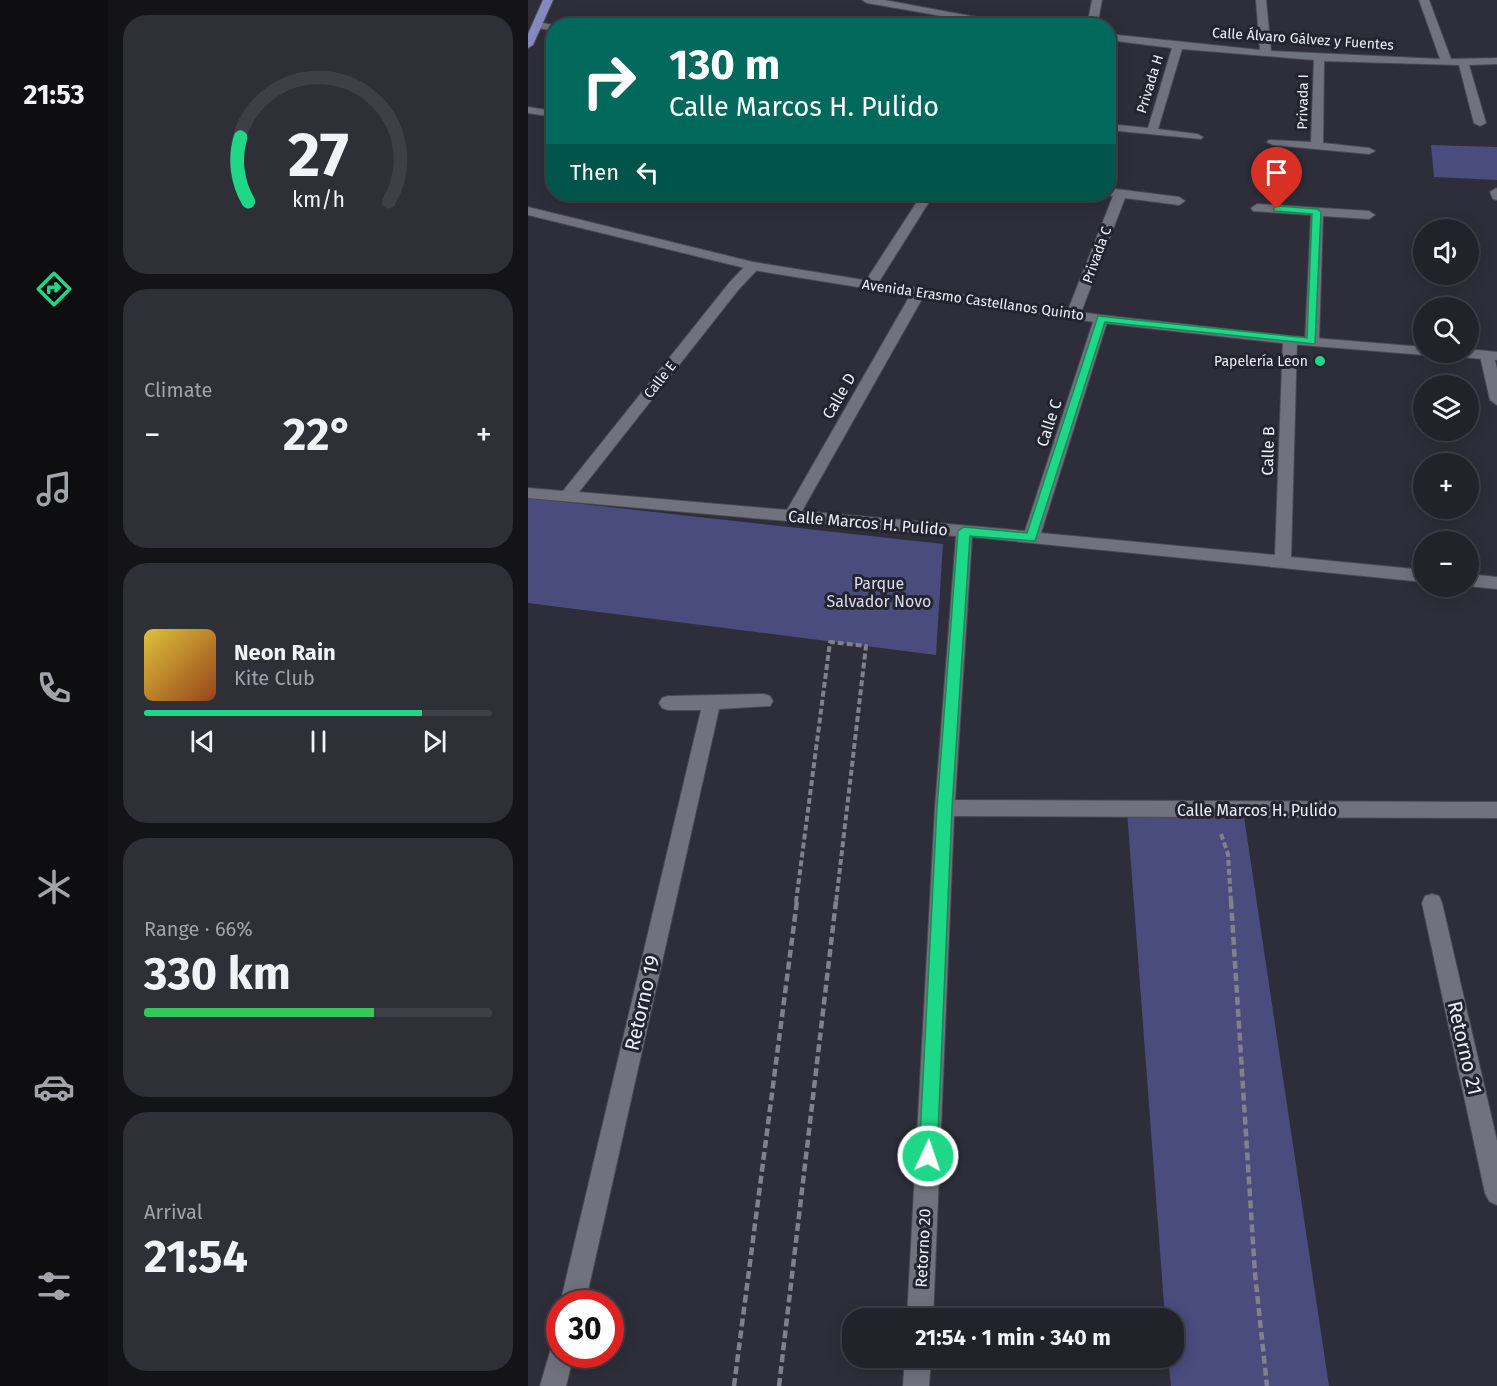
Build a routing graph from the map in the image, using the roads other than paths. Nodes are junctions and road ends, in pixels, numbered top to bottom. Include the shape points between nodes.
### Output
1 (548, 0) edge
2 (867, 0) edge
3 (1097, 0) edge
4 (1261, 0) edge
5 (1424, 0) edge
6 (955, 3) dead end
7 (947, 14) junction
8 (971, 18) edge
9 (1094, 18) edge
10 (537, 25) junction
11 (546, 27) edge
12 (1116, 38) edge
13 (528, 45) edge
14 (1178, 46) junction
15 (1266, 54) junction
16 (1319, 57) junction
17 (1497, 61) edge
18 (1463, 62) junction
19 (1447, 63) junction
20 (528, 110) edge
21 (546, 113) edge
22 (1480, 123) dead end
23 (1116, 128) edge
24 (1152, 132) junction
25 (1197, 137) dead end
26 (1273, 142) dead end
27 (1317, 147) junction
28 (1369, 151) dead end
29 (1116, 193) edge
30 (924, 201) edge
31 (1111, 201) edge
32 (1179, 201) dead end
33 (1257, 208) dead end
34 (528, 211) edge
35 (1317, 212) junction
36 (1369, 215) dead end
37 (753, 266) junction
38 (870, 285) junction
39 (919, 292) junction
40 (1073, 315) junction
41 (1101, 319) junction
42 (1290, 340) junction
43 (1312, 341) junction
44 (1413, 350) edge
45 (1492, 356) edge
46 (1497, 400) edge
47 (528, 493) edge
48 (567, 496) junction
49 (791, 517) junction
50 (964, 531) junction
51 (1031, 538) junction
52 (1283, 563) junction
53 (1413, 575) edge
54 (1479, 581) edge
55 (1497, 583) edge
56 (764, 701) dead end
57 (712, 702) junction
58 (668, 703) dead end
59 (945, 808) junction
60 (1497, 810) edge
61 (1432, 903) dead end
62 (1497, 1193) edge
63 (575, 1290) edge
64 (920, 1308) edge
65 (558, 1368) edge
66 (917, 1368) edge
67 (553, 1386) edge
68 (916, 1386) edge

1 - 10 main road
2 - 7 street
3 - 9 street
4 - 15 street
5 - 19 street
6 - 7 street
7 - 8 street
10 - 11 street
10 - 13 main road
12 - 14 street, Calle Álvaro Gálvez y Fuentes
14 - 15 street, Calle Álvaro Gálvez y Fuentes
14 - 24 street, Privada H
15 - 16 street, Calle Álvaro Gálvez y Fuentes
16 - 19 street, Calle Álvaro Gálvez y Fuentes
16 - 27 street, Privada I
17 - 18 street, Calle Álvaro Gálvez y Fuentes
18 - 19 street, Calle Álvaro Gálvez y Fuentes
18 - 22 street
20 - 21 street
23 - 24 street, Privada H
24 - 25 street, Privada H
26 - 27 street, Privada I
27 - 28 street, Privada I
29 - 32 street, Privada C
30 - 38 street
31 - 40 street, Privada C
33 - 35 street
34 - 37 street, Avenida Erasmo Castellanos Quinto
35 - 36 street
35 - 43 street
37 - 38 street, Avenida Erasmo Castellanos Quinto
37 - 48 street, Calle E
38 - 39 street, Avenida Erasmo Castellanos Quinto
39 - 40 street, Avenida Erasmo Castellanos Quinto
39 - 49 street, Calle D
40 - 41 street, Avenida Erasmo Castellanos Quinto
41 - 42 street, Avenida Erasmo Castellanos Quinto
41 - 51 street, Calle C
42 - 43 street, Avenida Erasmo Castellanos Quinto
42 - 52 street, Calle B
43 - 44 street, Avenida Erasmo Castellanos Quinto
45 - 46 street
47 - 48 street, Calle Marcos H. Pulido
48 - 49 street, Calle Marcos H. Pulido
49 - 50 street, Calle Marcos H. Pulido
50 - 51 street, Calle Marcos H. Pulido
50 - 59 street, Retorno 20
51 - 52 street, Calle Marcos H. Pulido
52 - 53 street, Calle Marcos H. Pulido
54 - 55 street
56 - 57 street
57 - 58 street
57 - 63 street, Retorno 19
59 - 60 street, Calle Marcos H. Pulido
59 - 64 street, Retorno 20
61 - 62 street, Retorno 21
65 - 67 street
66 - 68 street

